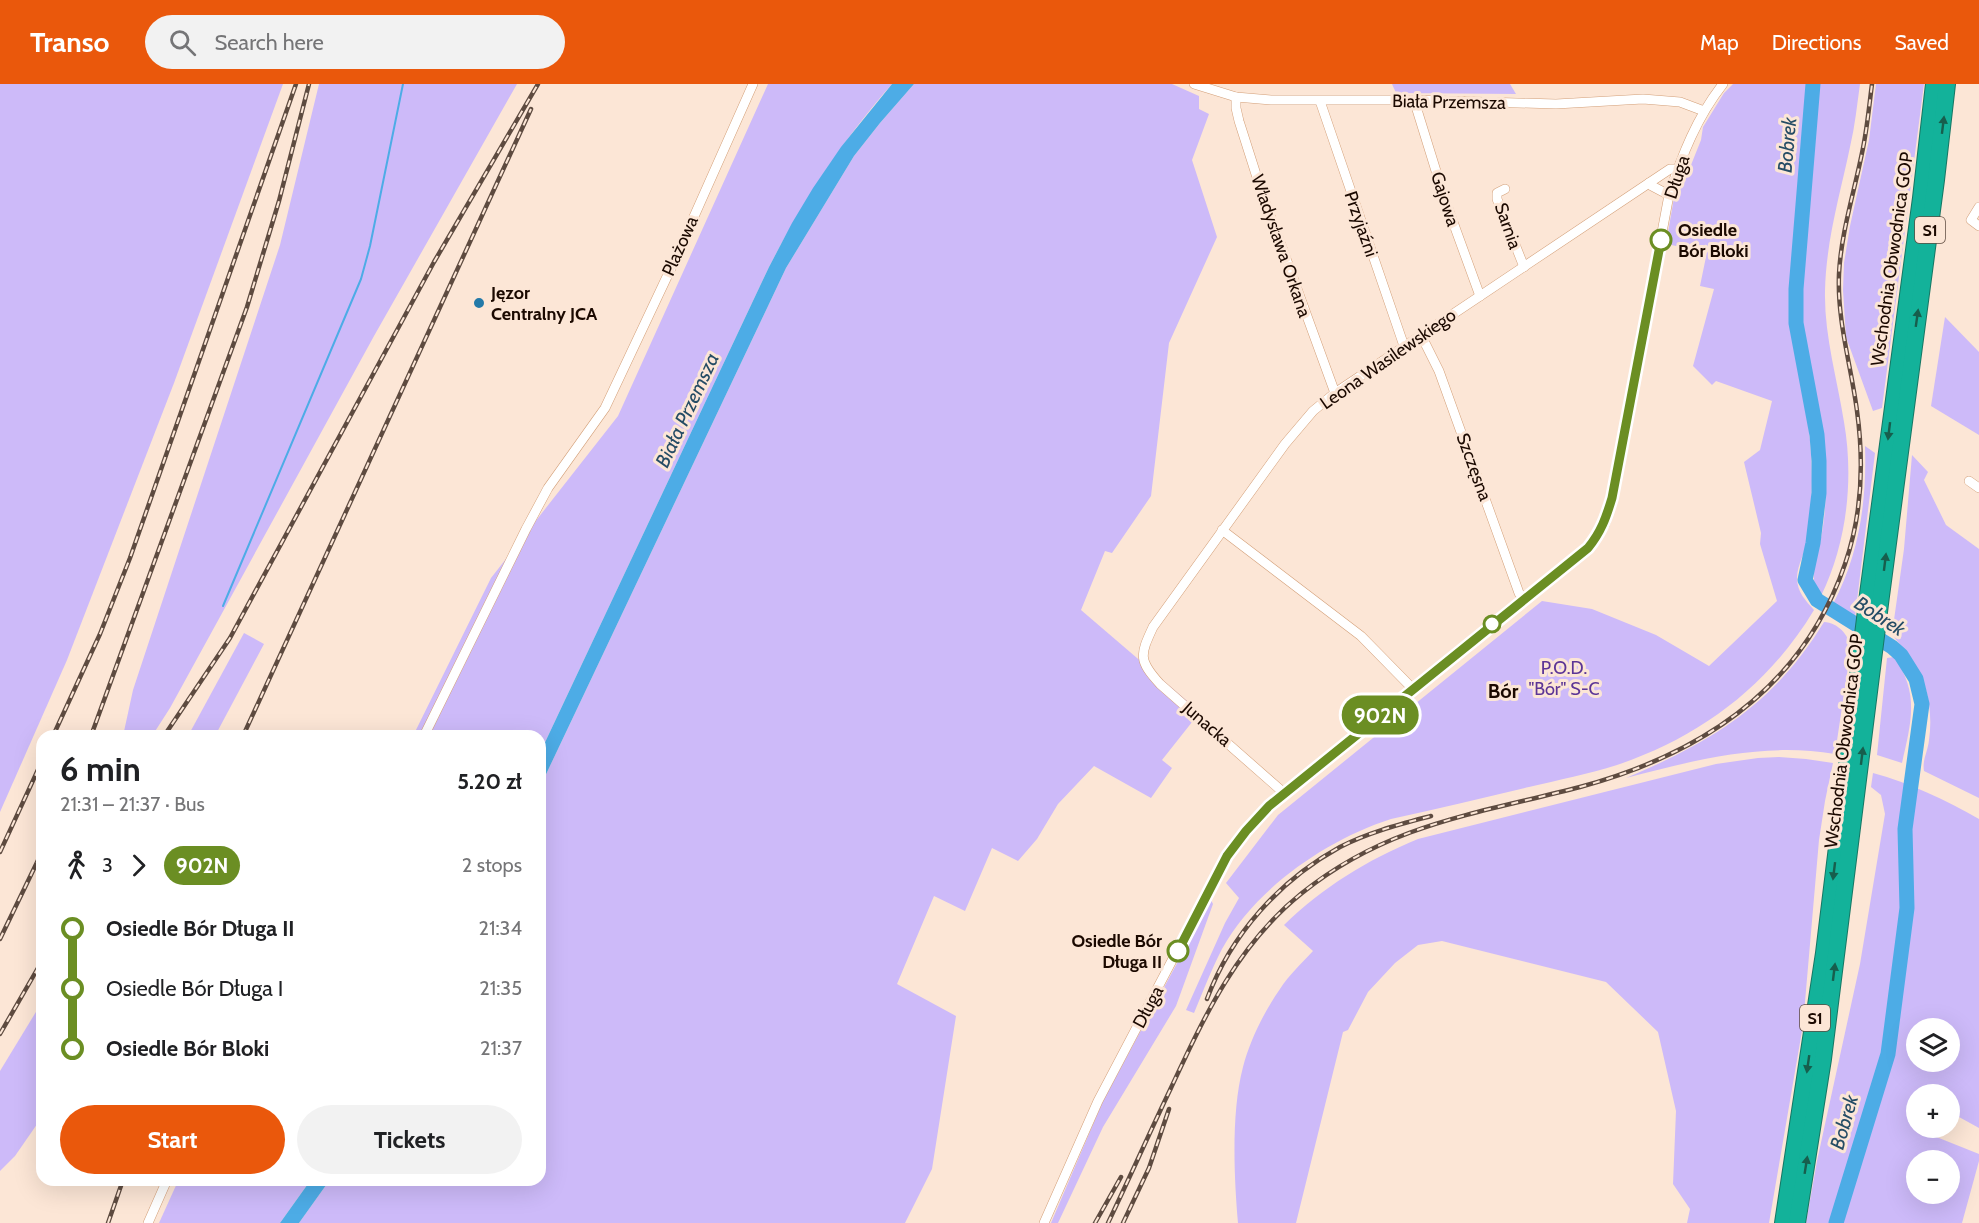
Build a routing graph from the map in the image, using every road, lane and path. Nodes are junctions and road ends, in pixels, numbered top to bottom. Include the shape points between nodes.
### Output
1 (753, 84) edge
2 (1194, 84) edge
3 (1723, 84) edge
4 (1934, 84) edge
5 (1947, 84) edge
6 (1236, 97) junction
7 (1414, 100) junction
8 (1320, 101) junction
9 (1704, 111) junction
10 (1677, 169) junction
11 (1649, 183) junction
12 (1505, 189) dead end
13 (1669, 195) junction
14 (1979, 207) edge
15 (1979, 226) edge
16 (1524, 267) junction
17 (1480, 296) junction
18 (1421, 335) junction
19 (1404, 346) junction
20 (1903, 375) junction
21 (1335, 393) junction
22 (1969, 481) dead end
23 (1979, 488) edge
24 (1222, 530) junction
25 (1524, 599) junction
26 (1143, 649) joint
27 (1413, 689) junction
28 (427, 730) edge
29 (1284, 793) junction
30 (1848, 814) junction
31 (165, 1186) edge
32 (148, 1223) edge
33 (1044, 1223) edge
34 (1783, 1223) edge
35 (1797, 1223) edge

1 - 28 street, Plażowa via 606,408 548,488
2 - 6 street, Biała Przemsza
3 - 9 street, Długa
4 - 20 highway, Wschodnia Obwodnica GOP / S1
20 -> 5 highway, Wschodnia Obwodnica GOP / S1 via 1936,180
6 - 8 street, Biała Przemsza
6 - 21 street, Władysława Orkana via 1261,190
7 - 8 street, Biała Przemsza
7 - 9 street, Biała Przemsza via 1556,104 1643,99 1680,102
7 - 17 street, Gajowa
8 - 19 street, Przyjaźni
9 - 10 street, Długa
10 - 11 street, Leona Wasilewskiego via 1670,169
10 - 13 street, Długa
11 - 13 street
11 - 16 street, Leona Wasilewskiego
12 - 16 street, Sarnia via 1497,193 1497,199
13 - 25 street, Długa via 1605,524 1588,548
14 - 15 street via 1971,220
16 - 17 street, Leona Wasilewskiego
17 - 18 street, Leona Wasilewskiego
18 - 19 street, Leona Wasilewskiego
18 - 25 street, Szczęsna
19 - 21 street, Leona Wasilewskiego
20 - 30 highway, Wschodnia Obwodnica GOP / S1
21 - 24 street, Leona Wasilewskiego via 1299,426
22 - 23 street
24 - 26 street, Leona Wasilewskiego via 1153,627
24 - 27 street via 1361,636
25 - 27 street, Długa
26 - 29 street, Junacka via 1145,668 1160,684
27 - 29 street, Długa
29 - 33 street, Długa via 1227,856 1098,1101
30 -> 34 highway, Wschodnia Obwodnica GOP / S1
35 -> 30 highway, Wschodnia Obwodnica GOP / S1 via 1823,1059
31 - 32 street

